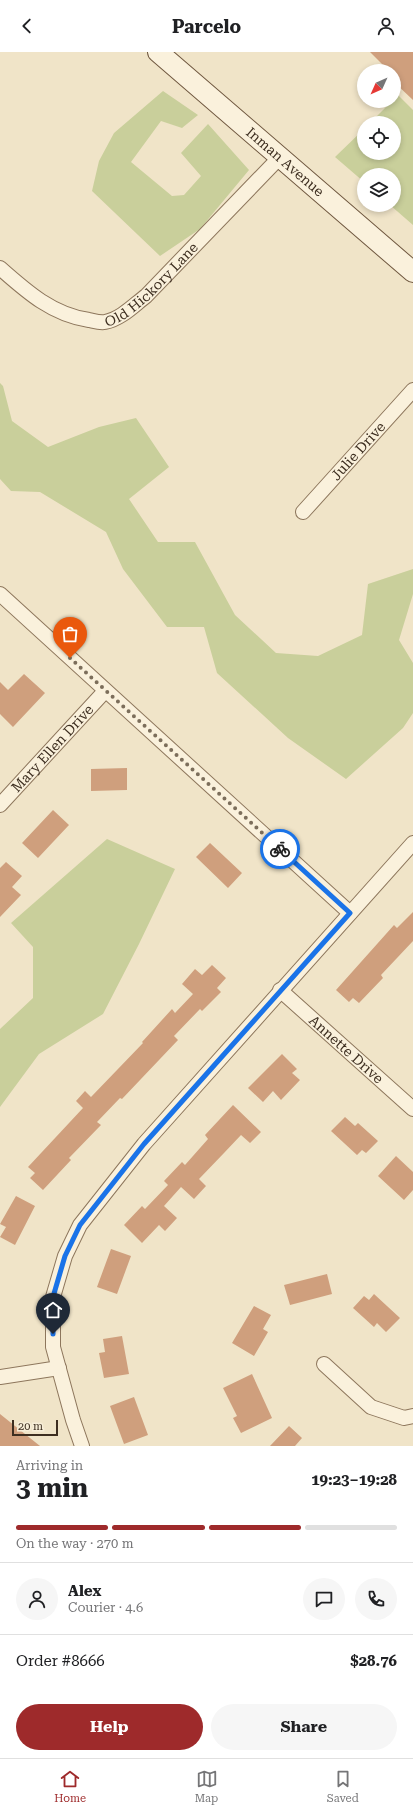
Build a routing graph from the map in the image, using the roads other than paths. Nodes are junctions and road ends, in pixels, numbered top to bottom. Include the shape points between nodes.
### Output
1 (158, 52) edge
2 (280, 157) junction
3 (0, 268) edge
4 (413, 272) edge
5 (413, 390) edge
6 (303, 512) dead end
7 (0, 594) edge
8 (105, 690) junction
9 (0, 806) edge
10 (413, 843) edge
11 (350, 913) junction
12 (280, 990) junction
13 (413, 1108) edge
14 (324, 1364) dead end
15 (59, 1368) junction
16 (0, 1377) edge
17 (413, 1416) edge
18 (82, 1446) edge

1 - 2 main road, Inman Avenue
2 - 3 street, Old Hickory Lane via 146,296 124,314 104,322 74,318 55,310
2 - 4 main road, Inman Avenue
5 - 6 street, Julie Drive
7 - 8 street
8 - 9 street, Mary Ellen Drive
8 - 11 street
10 - 11 street
11 - 12 street
12 - 13 street, Annette Drive
12 - 15 street via 144,1144 80,1225 65,1256 53,1297 53,1347
14 - 17 street via 371,1407 404,1418
15 - 16 street
15 - 18 street

